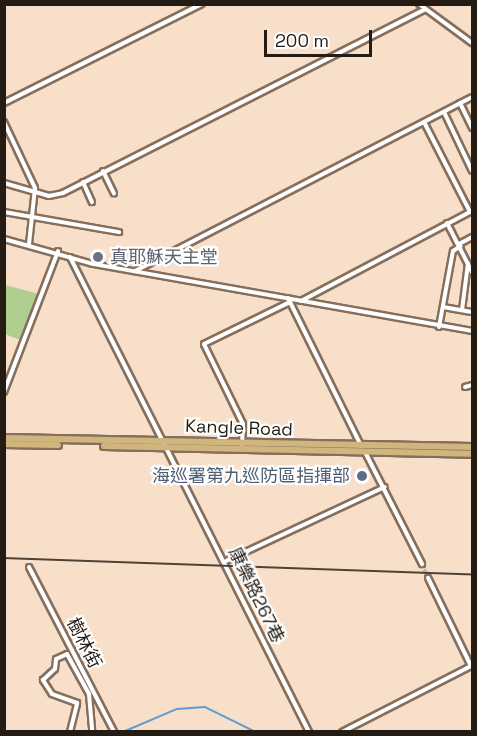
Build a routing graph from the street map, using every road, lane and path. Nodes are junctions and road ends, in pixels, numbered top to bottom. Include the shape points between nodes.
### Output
1 (202, 4) edge
2 (419, 4) edge
3 (425, 9) junction
4 (472, 43) edge
5 (472, 97) edge
6 (4, 103) edge
7 (460, 103) junction
8 (444, 112) junction
9 (424, 122) junction
10 (4, 123) edge
11 (472, 128) edge
12 (10, 134) junction
13 (4, 136) edge
14 (103, 171) junction
15 (472, 171) edge
16 (83, 182) junction
17 (4, 183) edge
18 (34, 193) junction
19 (114, 194) dead end
20 (92, 202) dead end
21 (471, 211) edge
22 (4, 212) edge
23 (32, 218) junction
24 (447, 223) junction
25 (119, 232) dead end
26 (472, 237) edge
27 (4, 239) edge
28 (29, 244) junction
29 (460, 245) junction
30 (58, 251) junction
31 (70, 258) junction
32 (468, 262) junction
33 (134, 272) junction
34 (472, 272) edge
35 (289, 300) junction
36 (302, 301) junction
37 (443, 308) junction
38 (462, 310) junction
39 (472, 312) edge
40 (439, 327) junction
41 (472, 331) edge
42 (472, 385) edge
43 (465, 387) dead end
44 (4, 392) edge
45 (4, 438) edge
46 (4, 444) edge
47 (164, 444) junction
48 (242, 445) junction
49 (360, 445) junction
50 (472, 447) edge
51 (365, 452) junction
52 (472, 454) edge
53 (385, 487) junction
54 (226, 561) junction
55 (422, 564) tunnel mouth
56 (29, 567) dead end
57 (428, 578) tunnel mouth
58 (70, 732) edge
59 (92, 732) edge
60 (114, 732) edge
61 (309, 732) edge
62 (342, 732) edge

1 - 6 street
2 - 3 street
3 - 4 street
3 - 14 street
5 - 7 street
7 - 8 street
7 - 11 street
8 - 9 street
8 - 15 street
9 - 21 street
9 - 33 street
10 - 12 street
12 - 13 street
12 - 18 street
14 - 16 street
14 - 19 street
16 - 18 street via 57,195
16 - 20 street
17 - 18 street
18 - 23 street
21 - 24 street
22 - 23 street
23 - 25 street
23 - 28 street
24 - 29 street
24 - 36 street
26 - 29 street
27 - 28 street
28 - 30 street
29 - 32 street
29 - 37 street via 453,251
30 - 31 street
30 - 44 street
31 - 33 street
31 - 47 street, 康樂路267巷
32 - 34 street
32 - 38 street
33 - 35 street
35 - 36 street
35 - 48 street via 204,344 243,424
35 - 49 street
36 - 40 street
37 - 38 street
37 - 40 street
38 - 39 street
40 - 41 street
42 - 43 street
45 - 47 main road, Kangle Road
46 - 47 main road, Kangle Road
47 - 48 main road, Kangle Road
47 - 54 street, 康樂路267巷
48 - 49 main road, Kangle Road
48 - 51 main road, Kangle Road
49 - 50 main road, Kangle Road
49 - 51 street
51 - 52 main road, Kangle Road
51 - 53 street
53 - 54 street
53 - 55 street
54 - 61 street, 康樂路267巷
56 - 60 street, 樹林街
57 - 62 street via 471,666
58 - 59 street via 77,703 52,694 43,680 55,669 56,659 67,654 89,694

